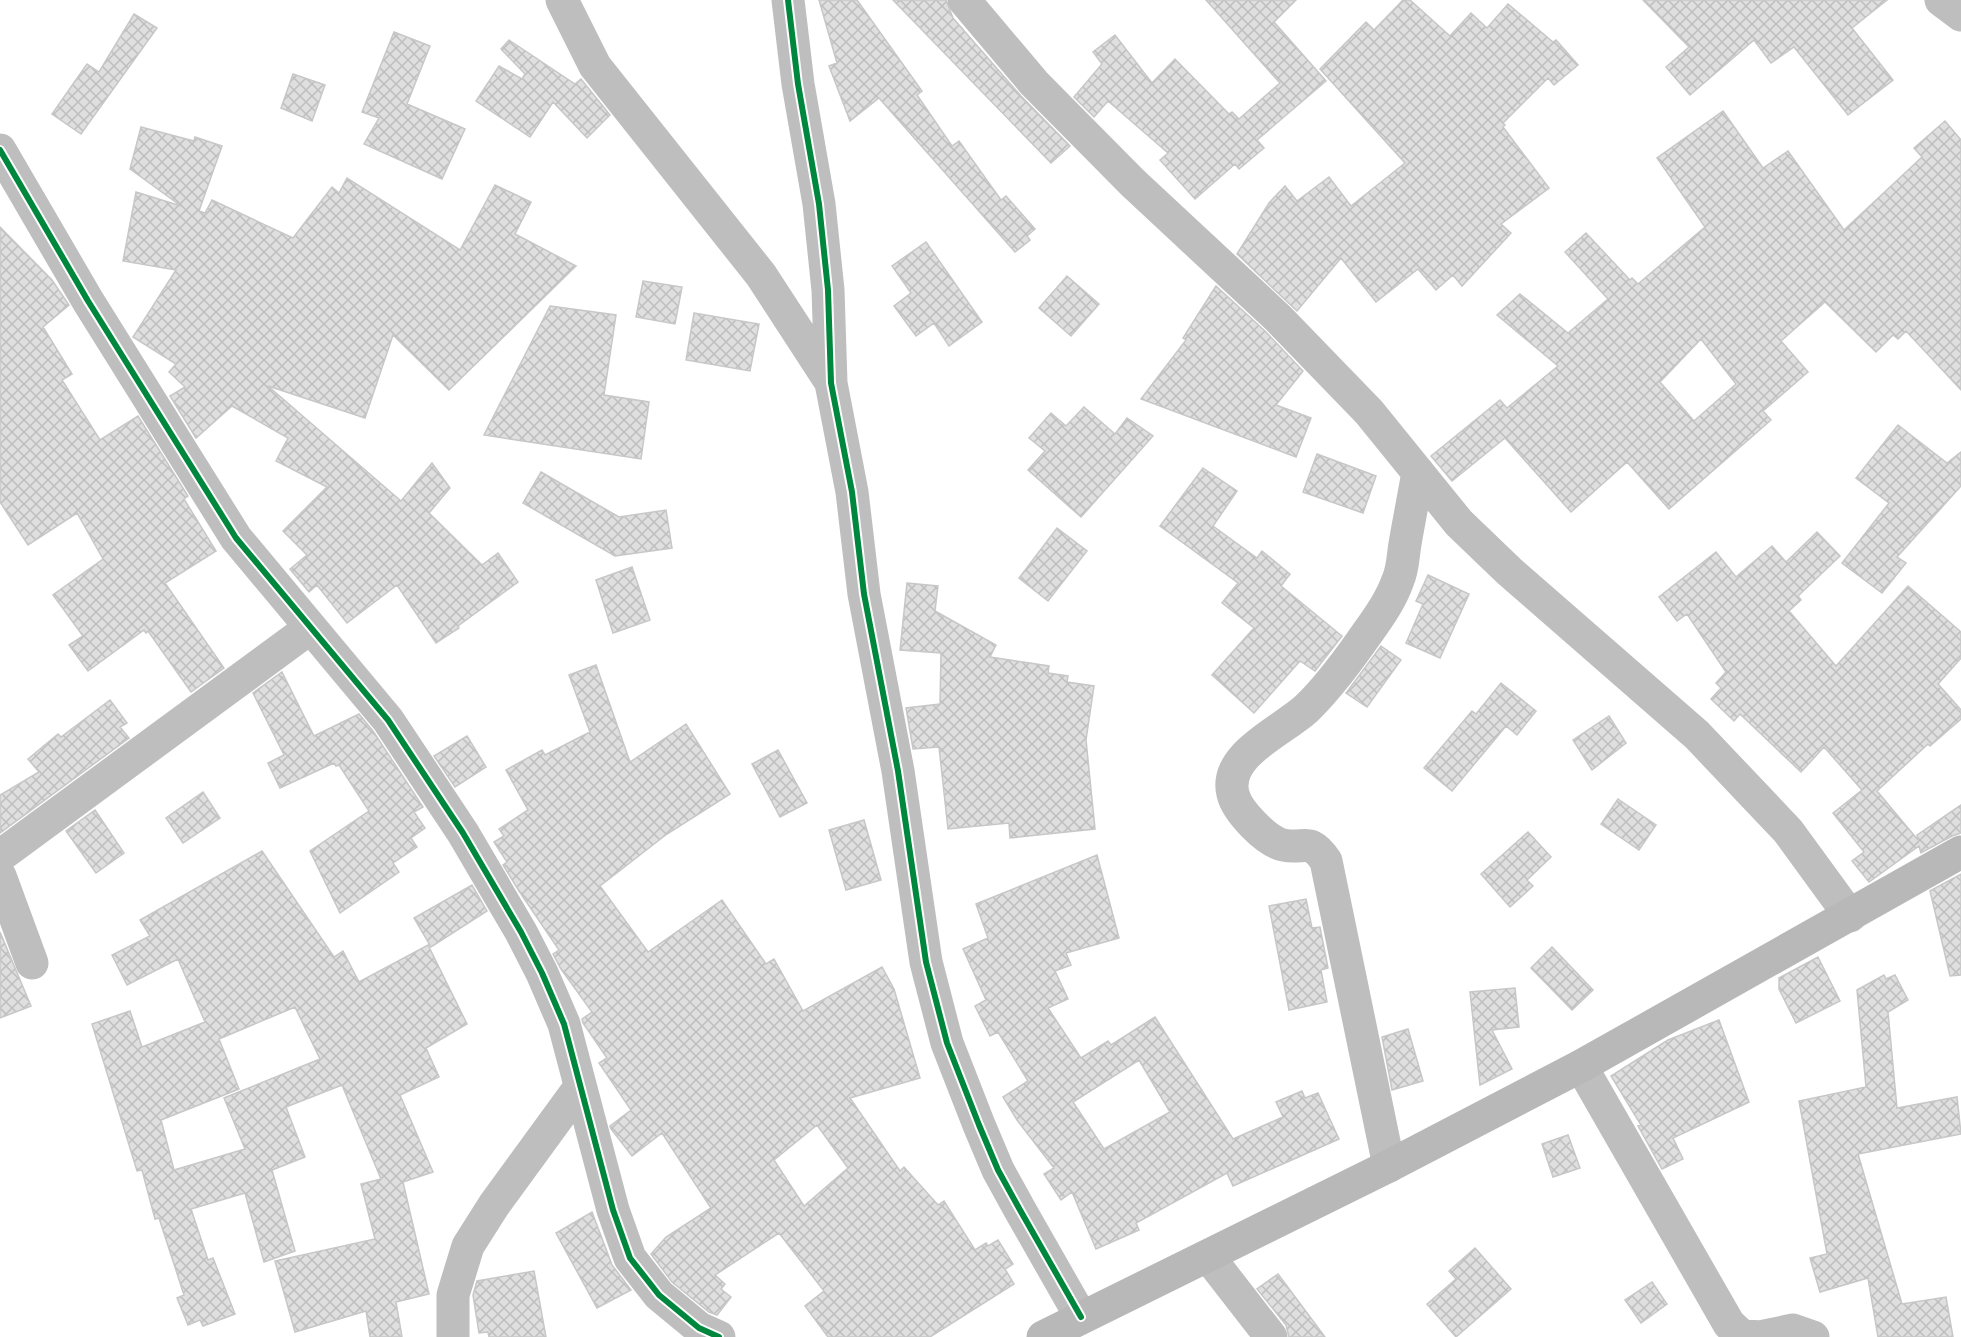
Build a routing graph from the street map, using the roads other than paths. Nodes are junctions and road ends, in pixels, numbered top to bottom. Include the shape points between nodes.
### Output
1 (562, 0) edge
2 (788, 0) edge
3 (964, 0) edge
4 (1941, 0) edge
5 (1961, 15) edge
6 (0, 150) edge
7 (831, 383) junction
8 (1418, 472) junction
9 (310, 628) junction
10 (1961, 852) edge
11 (0, 856) edge
12 (0, 876) edge
13 (1850, 916) junction
14 (32, 963) dead end
15 (1581, 1066) junction
16 (580, 1087) junction
17 (1389, 1166) junction
18 (1208, 1256) junction
19 (1081, 1317) junction
20 (453, 1337) edge
21 (719, 1337) edge
22 (1044, 1337) edge
23 (1271, 1337) edge
24 (1759, 1337) edge
25 (1812, 1337) edge

1 - 7 street via 595,66 761,274
2 - 7 street via 819,204 828,290
3 - 8 street via 1034,83 1294,335 1369,412
4 - 5 street
6 - 9 street via 88,301 236,538
7 - 19 street via 852,492 864,594 898,771 926,962 947,1043 998,1170
8 - 13 street via 1459,523 1509,571 1697,735 1788,831
8 - 17 street via 1399,578 1386,608 1333,681 1304,710 1248,753 1232,780 1233,795 1241,811 1272,841 1317,848 1326,861
9 - 11 street
9 - 16 street via 388,720 463,832 542,973 564,1024
10 - 13 street
12 - 14 street
13 - 15 street
15 - 17 street
15 - 24 street via 1729,1324 1741,1335
16 - 20 street via 468,1246 453,1295
16 - 21 street via 630,1258 659,1295 699,1328
17 - 18 street
18 - 19 street
18 - 23 street
19 - 22 street
24 - 25 street via 1793,1330

